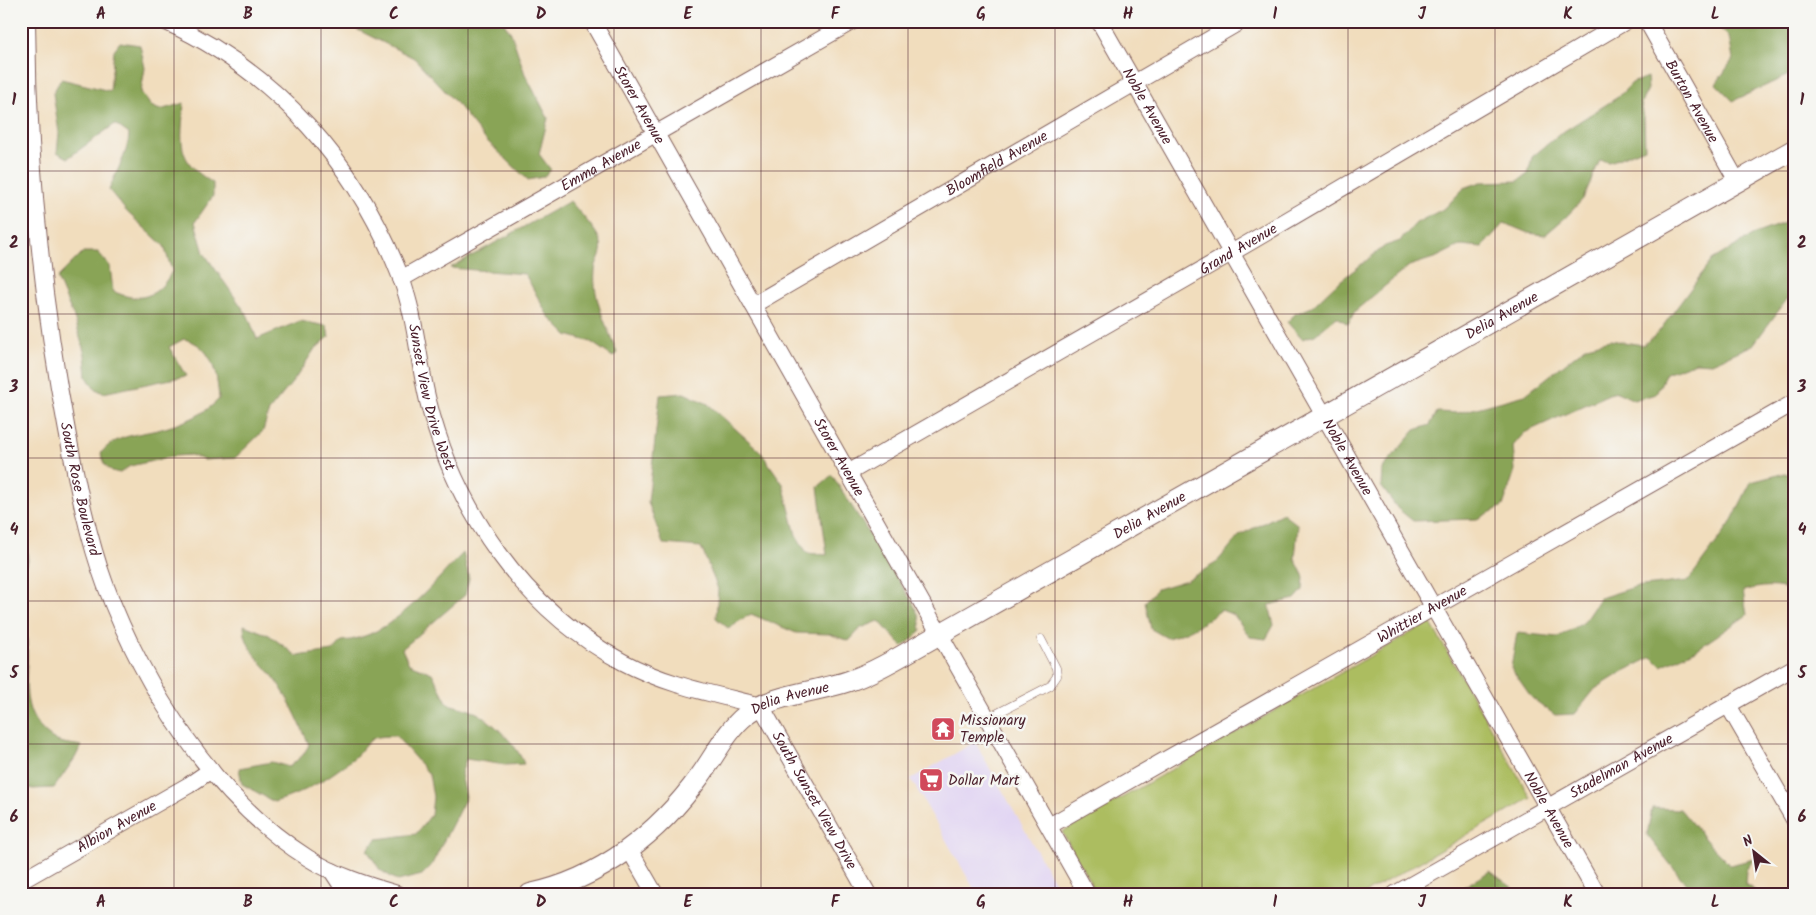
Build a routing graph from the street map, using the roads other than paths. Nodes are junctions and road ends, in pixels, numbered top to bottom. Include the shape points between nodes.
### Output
1 (27, 21) edge
2 (164, 21) edge
3 (592, 21) edge
4 (853, 21) edge
5 (1099, 21) edge
6 (1241, 21) edge
7 (1626, 21) edge
8 (1649, 22) edge
9 (1134, 83) junction
10 (656, 134) junction
11 (1795, 149) edge
12 (1737, 181) junction
13 (1231, 253) junction
14 (401, 279) junction
15 (753, 305) junction
16 (1795, 402) edge
17 (1324, 416) junction
18 (848, 473) junction
19 (1433, 608) junction
20 (940, 634) junction
21 (1041, 639) dead end
22 (1795, 667) edge
23 (1728, 705) junction
24 (761, 706) junction
25 (988, 718) junction
26 (211, 770) junction
27 (1548, 807) junction
28 (1795, 821) edge
29 (1049, 826) junction
30 (629, 849) junction
31 (332, 871) junction
32 (21, 881) edge
33 (347, 894) edge
34 (397, 894) edge
35 (530, 894) edge
36 (655, 894) edge
37 (868, 894) edge
38 (1087, 894) edge
39 (1395, 894) edge
40 (1597, 894) edge

1 - 26 street, South Rose Boulevard via 30,129 48,324 85,515 104,581 131,644 170,715
2 - 14 street, Sunset View Drive West via 232,58 300,115 346,172 381,232
3 - 10 street, Storer Avenue
4 - 10 street, Emma Avenue
5 - 9 street, Noble Avenue
6 - 9 street, Bloomfield Avenue
7 - 13 street, Grand Avenue
8 - 12 street, Burton Avenue
9 - 13 street, Noble Avenue
9 - 15 street, Bloomfield Avenue
10 - 14 street, Emma Avenue
10 - 15 street, Storer Avenue
11 - 12 street, Delia Avenue
12 - 17 street, Delia Avenue
13 - 17 street, Noble Avenue
13 - 18 street, Grand Avenue
14 - 24 street, Sunset View Drive West via 428,400 450,469 479,524 513,571 541,602 572,628 623,662 671,683
15 - 18 street, Storer Avenue
16 - 19 street, Whittier Avenue
17 - 19 street, Noble Avenue
17 - 20 street, Delia Avenue
18 - 20 street, Storer Avenue
19 - 27 street, Noble Avenue
19 - 29 street, Whittier Avenue
20 - 24 street, Delia Avenue via 852,680 772,700
20 - 25 street, Storer Avenue
21 - 25 lane via 1057,676 1050,686
22 - 23 street, Stadelman Avenue
23 - 27 street, Stadelman Avenue
23 - 28 street
24 - 30 street, Delia Avenue via 745,716 728,735 669,815
24 - 37 street, South Sunset View Drive
25 - 29 street, Storer Avenue
26 - 31 street, South Rose Boulevard via 280,837 308,859
26 - 32 street, Albion Avenue
27 - 39 street, Stadelman Avenue
27 - 40 street, Noble Avenue
29 - 38 street, Storer Avenue
30 - 35 street, Delia Avenue via 578,879
30 - 36 street
31 - 33 street
31 - 34 street, South Rose Boulevard

